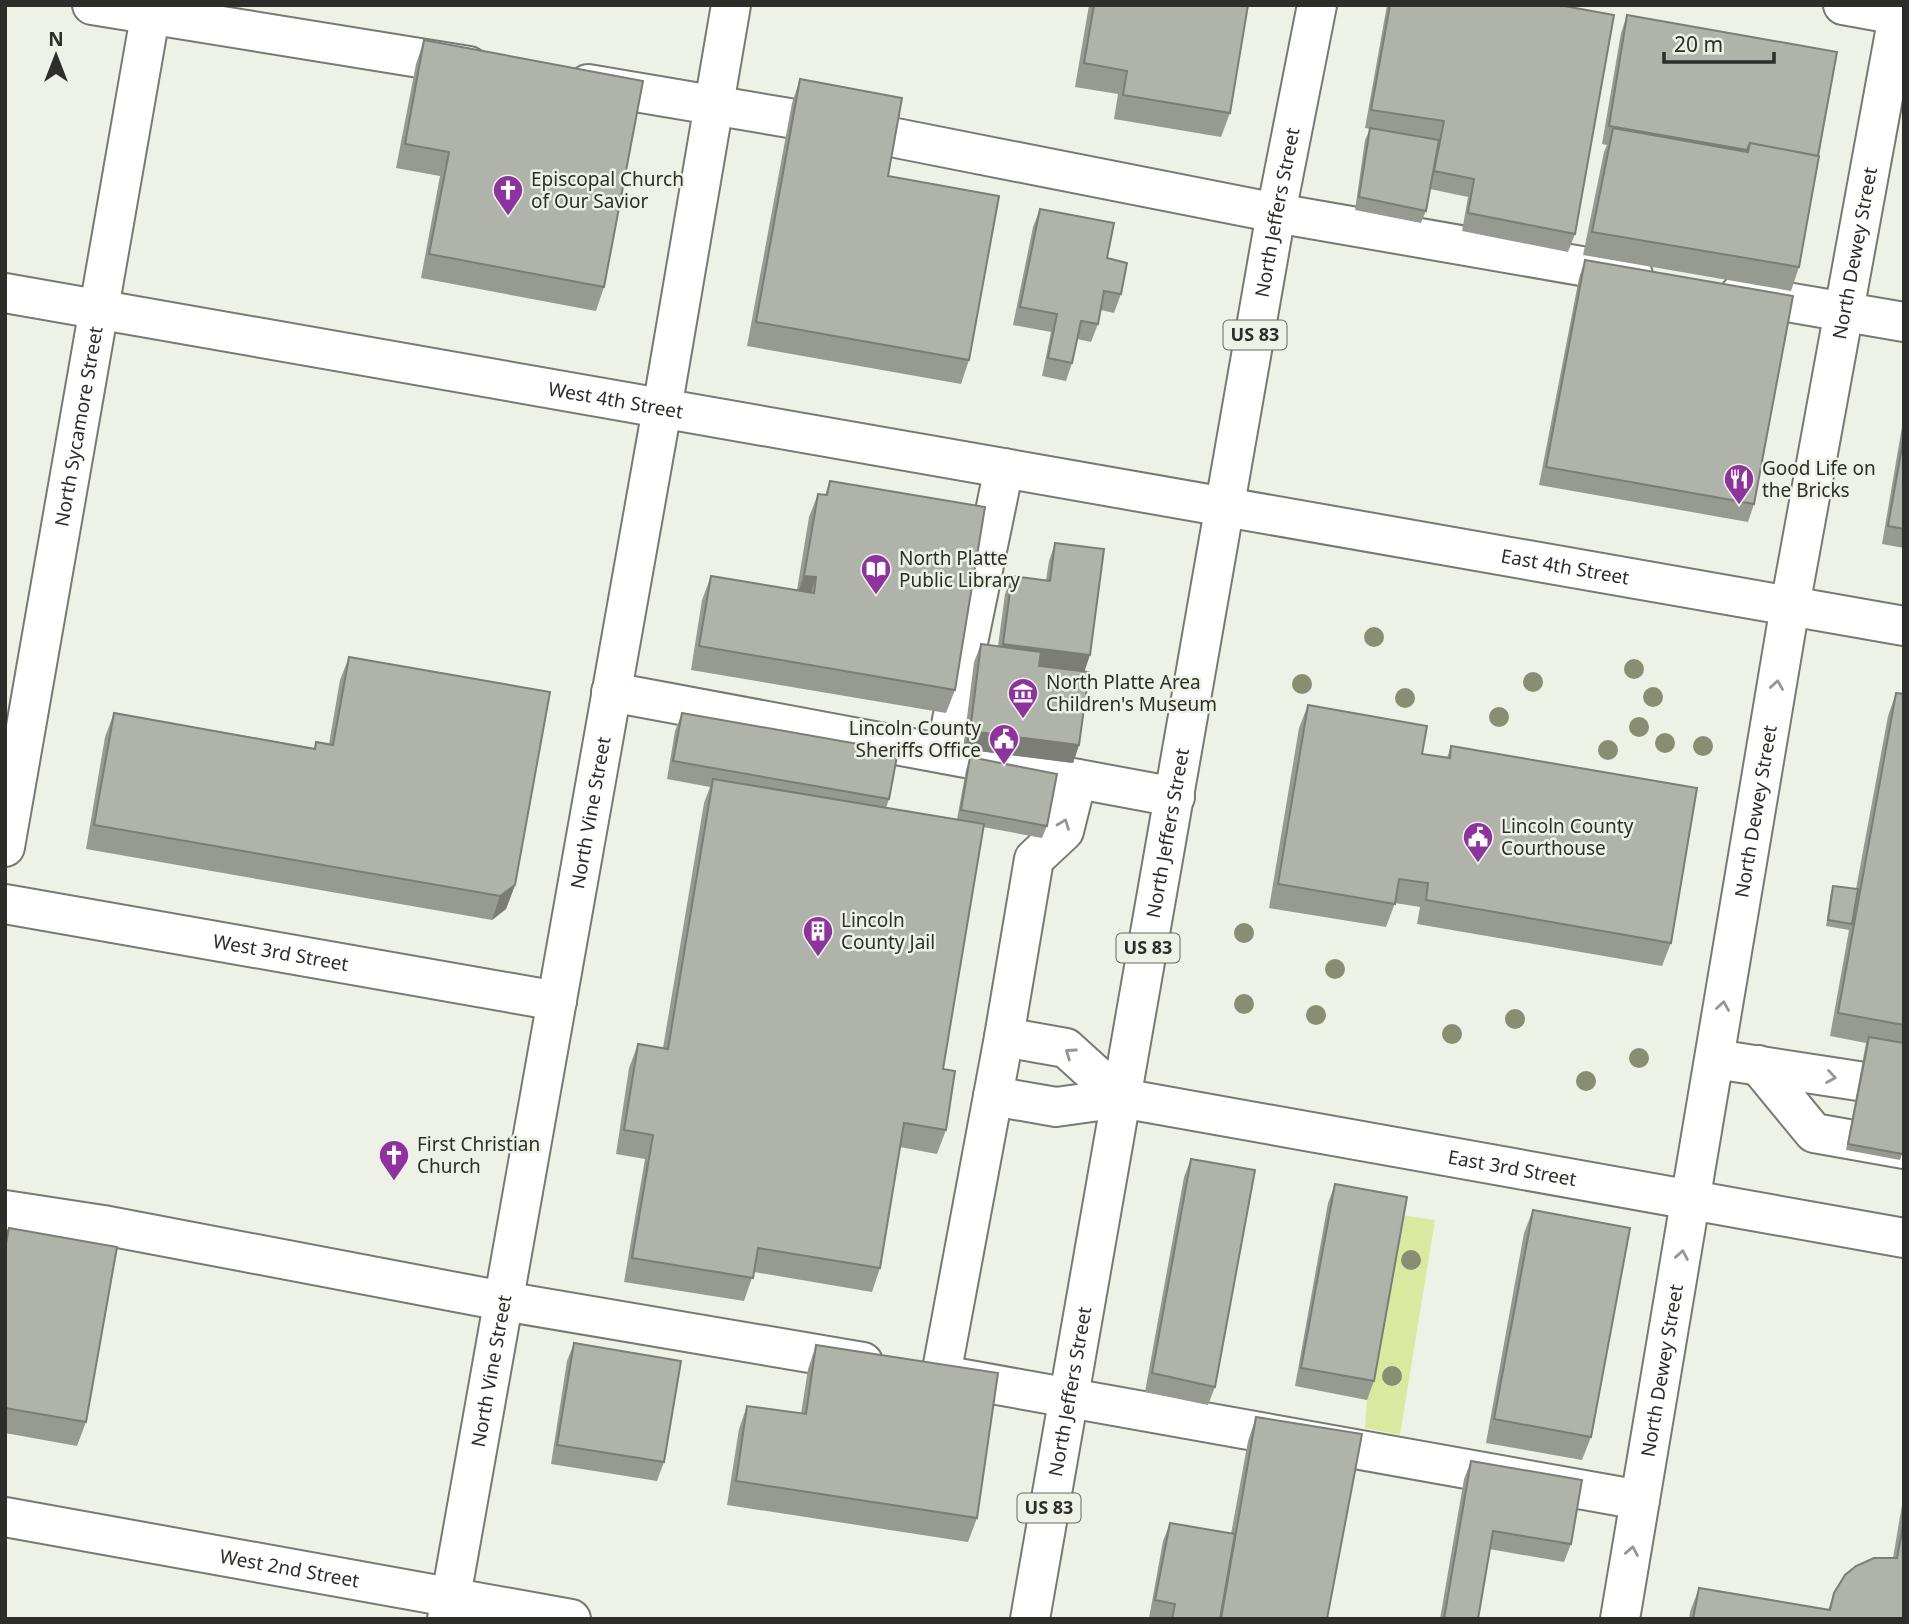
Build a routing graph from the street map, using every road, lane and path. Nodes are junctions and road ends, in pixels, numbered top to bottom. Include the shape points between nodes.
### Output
1 (92, 5) edge
2 (732, 5) edge
3 (1317, 5) edge
4 (1843, 5) edge
5 (151, 10) edge
6 (1901, 12) edge
7 (508, 72) edge
8 (549, 78) edge
9 (714, 104) junction
10 (789, 118) dead end
11 (891, 137) edge
12 (1276, 213) junction
13 (1670, 282) edge
14 (1711, 289) edge
15 (5, 293) edge
16 (98, 309) junction
17 (1844, 312) junction
18 (1904, 323) edge
19 (662, 409) junction
20 (1004, 468) junction
21 (1226, 506) junction
22 (1790, 606) junction
23 (1904, 626) edge
24 (611, 692) junction
25 (945, 754) junction
26 (1077, 779) junction
27 (1175, 797) junction
28 (5, 847) edge
29 (5, 904) edge
30 (557, 1001) junction
31 (1004, 1037) junction
32 (1715, 1059) junction
33 (1758, 1065) junction
34 (1904, 1088) edge
35 (993, 1096) junction
36 (1121, 1098) junction
37 (1904, 1149) edge
38 (1691, 1199) junction
39 (5, 1210) edge
40 (1904, 1238) edge
41 (503, 1301) junction
42 (919, 1371) junction
43 (1069, 1397) junction
44 (1640, 1500) junction
45 (5, 1517) edge
46 (448, 1608) edge
47 (571, 1619) edge
48 (1030, 1619) edge
49 (1620, 1619) edge

1 - 5 main road
2 - 9 main road, North Vine Street
3 - 12 main road, North Jeffers Street / US 83
4 - 6 main road
5 - 7 main road
5 - 16 main road, North Sycamore Street
6 - 17 main road, North Dewey Street
8 - 9 main road
9 - 10 main road
9 - 19 main road, North Vine Street
11 - 12 main road
12 - 13 main road
12 - 21 main road, North Jeffers Street / US 83
14 - 17 main road
15 - 16 main road, West 4th Street
16 - 19 main road, West 4th Street
16 - 28 main road, North Sycamore Street
17 - 18 main road
17 - 22 main road, North Dewey Street
19 - 20 main road, West 4th Street
19 - 24 main road, North Vine Street
20 - 21 main road, West 4th Street
20 - 25 main road
21 - 22 main road, East 4th Street
21 - 27 main road, North Jeffers Street / US 83
22 - 23 main road, East 4th Street
32 -> 22 main road, North Dewey Street
24 - 25 main road
24 - 30 main road, North Vine Street
25 - 26 main road
26 - 27 main road
31 -> 26 main road via 1034,859 1064,831
27 - 36 main road, North Jeffers Street / US 83
29 - 30 main road, West 3rd Street
30 - 41 main road, North Vine Street
31 - 35 main road
36 -> 31 main road via 1066,1048
32 - 33 main road
32 - 38 main road, North Dewey Street
33 -> 34 main road
33 - 37 main road via 1814,1132
35 - 36 main road via 1056,1107
35 - 42 main road
36 - 38 main road, East 3rd Street
36 - 43 main road, North Jeffers Street / US 83
38 - 40 main road, East 3rd Street
44 -> 38 main road, North Dewey Street
39 - 41 main road
41 - 42 main road
41 - 46 main road, North Vine Street
42 - 43 main road
43 - 44 main road
43 - 48 main road, North Jeffers Street / US 83
49 -> 44 main road, North Dewey Street
45 - 46 main road, West 2nd Street
46 - 47 main road, West 2nd Street

